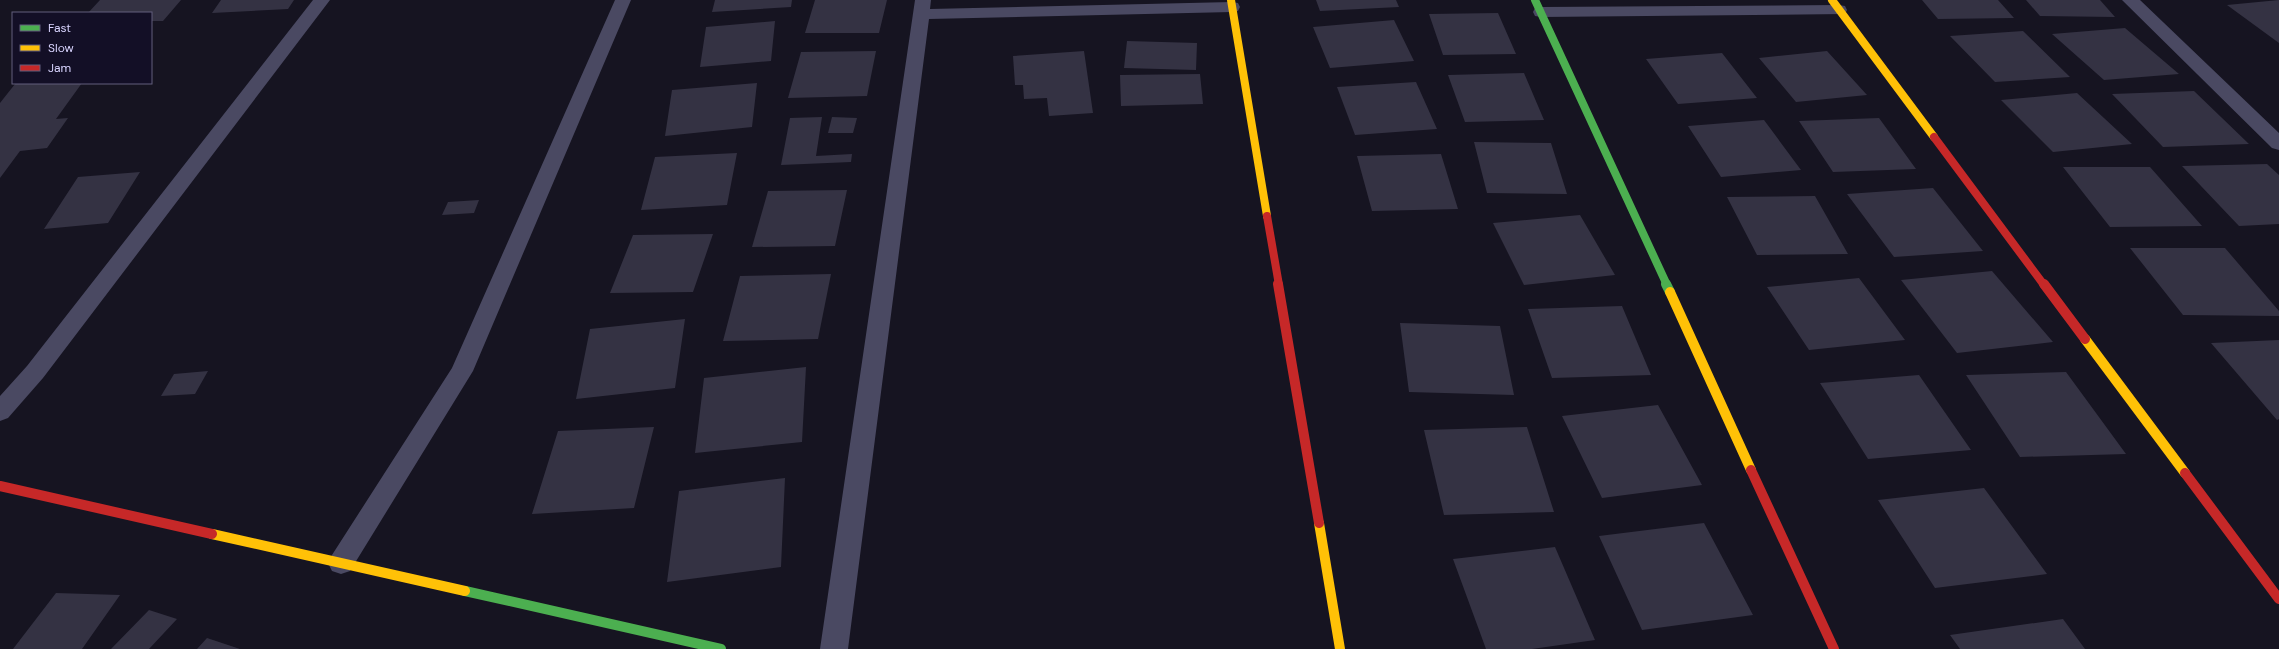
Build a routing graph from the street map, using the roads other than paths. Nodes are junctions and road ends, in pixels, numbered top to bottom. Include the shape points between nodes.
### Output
1 (322, 0) edge
2 (623, 0) edge
3 (2130, 0) edge
4 (1231, 3) edge
5 (1836, 5) edge
6 (1538, 6) edge
7 (922, 7) edge
8 (2279, 144) edge
9 (0, 412) edge
10 (0, 486) edge
11 (341, 563) junction
12 (2279, 599) edge
13 (721, 649) edge
14 (834, 649) edge
15 (1340, 649) edge
16 (1834, 649) edge

1 - 9 street via 35,372
2 - 11 street via 462,371
3 - 8 street
4 - 7 street
4 - 15 street
5 - 6 street
5 - 12 street
6 - 16 street
7 - 14 street
10 - 11 street
11 - 13 street

